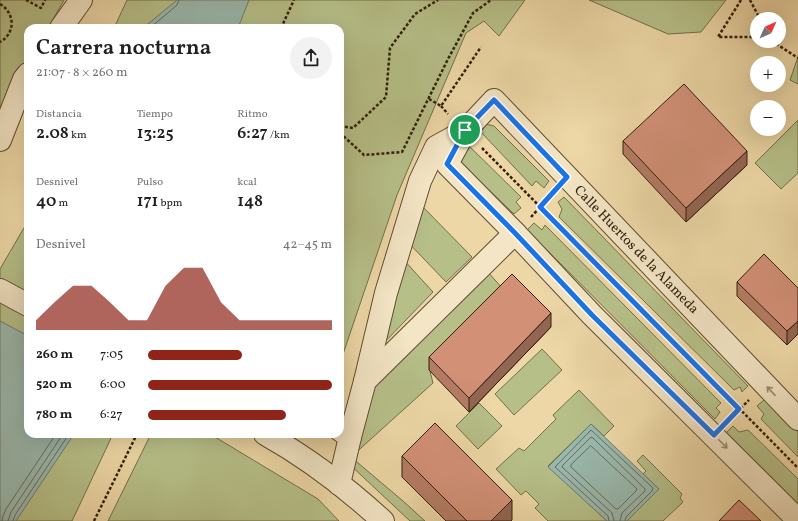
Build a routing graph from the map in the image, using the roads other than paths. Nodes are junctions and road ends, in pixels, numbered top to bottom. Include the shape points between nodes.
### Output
1 (81, 0) edge
2 (64, 24) edge
3 (24, 79) edge
4 (465, 130) junction
5 (0, 140) edge
6 (515, 233) junction
7 (3, 291) edge
8 (24, 303) edge
9 (365, 381) junction
10 (796, 414) edge
11 (345, 433) edge
12 (272, 438) edge
13 (339, 484) junction
14 (798, 520) edge
15 (383, 521) edge

1 - 2 street
3 - 5 street
4 - 6 street, Calle Huertos de la Alameda via 447,164
4 - 9 street via 436,147 420,181 386,293
10 -> 4 street, Calle Huertos de la Alameda via 494,100
6 - 9 street
6 -> 14 street, Calle Huertos de la Alameda via 592,315
7 - 8 street
9 - 11 street
11 - 13 street
12 - 13 street via 289,447
13 - 15 street

